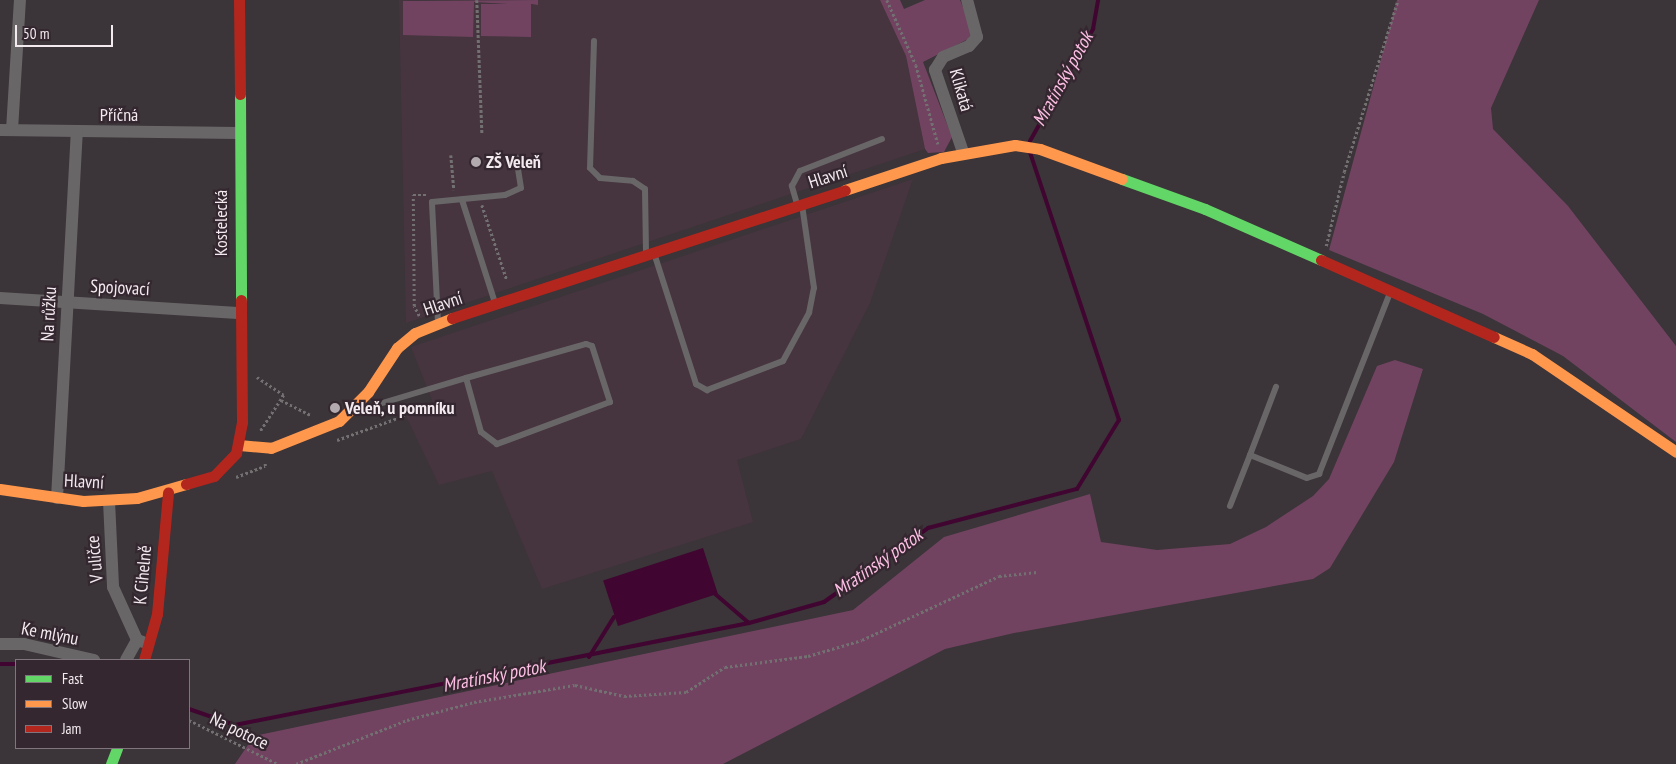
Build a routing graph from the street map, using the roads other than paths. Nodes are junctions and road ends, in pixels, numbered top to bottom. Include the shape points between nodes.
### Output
1 (20, 0) edge
2 (239, 0) edge
3 (967, 0) edge
4 (594, 41) dead end
5 (6, 130) edge
6 (77, 133) junction
7 (238, 133) junction
8 (882, 139) dead end
9 (963, 152) junction
10 (516, 157) dead end
11 (462, 197) junction
12 (800, 204) junction
13 (650, 254) junction
14 (1390, 293) junction
15 (0, 298) edge
16 (67, 303) junction
17 (495, 304) junction
18 (238, 313) junction
19 (438, 323) junction
20 (466, 378) junction
21 (1276, 387) dead end
22 (352, 412) junction
23 (239, 445) junction
24 (1676, 452) edge
25 (1250, 455) junction
26 (0, 489) edge
27 (168, 492) junction
28 (57, 498) junction
29 (109, 501) junction
30 (1230, 506) dead end
31 (143, 642) junction
32 (0, 644) edge
33 (90, 659) edge
34 (127, 659) edge
35 (144, 659) edge
36 (117, 749) edge
37 (111, 764) edge

1 - 5 street
2 - 7 street, Kostelecká
3 - 9 street, Klikatá via 977,37 969,46 943,57 935,70
4 - 13 lane via 590,168 600,178 633,181 645,189
5 - 6 street, Příčná
6 - 7 street, Příčná
6 - 16 street, Na růžku
7 - 18 street, Kostelecká
8 - 12 lane via 800,171 792,186
9 - 12 street, Hlavní
9 - 14 street, Hlavní via 1015,145 1040,149 1205,209
10 - 11 lane via 520,188 505,195
11 - 17 lane
11 - 19 lane via 432,202
12 - 13 street, Hlavní
12 - 13 lane via 814,288 809,313 783,361 707,390 696,384
13 - 17 street, Hlavní
14 - 24 street, Hlavní via 1532,354
14 - 25 lane via 1319,474 1307,478
15 - 16 street, Spojovací
16 - 18 street, Spojovací
16 - 28 street, Na růžku
17 - 19 street, Hlavní
18 - 23 street, Kostelecká
19 - 22 street, Hlavní via 415,333 397,348
20 - 20 lane via 481,432 497,444 610,402 592,346 586,344
20 - 22 lane
21 - 25 lane
22 - 23 street, Hlavní via 280,446 262,450
23 - 27 street, Hlavní via 219,472
25 - 30 lane
26 - 28 street, Hlavní
27 - 29 street, Hlavní
27 - 31 street, K Cihelně via 157,614
28 - 29 street, Hlavní
29 - 31 street, V uličce via 113,587
31 - 34 street
31 - 35 street, K Cihelně
32 - 33 street, Ke mlýnu via 24,644
36 - 37 street

